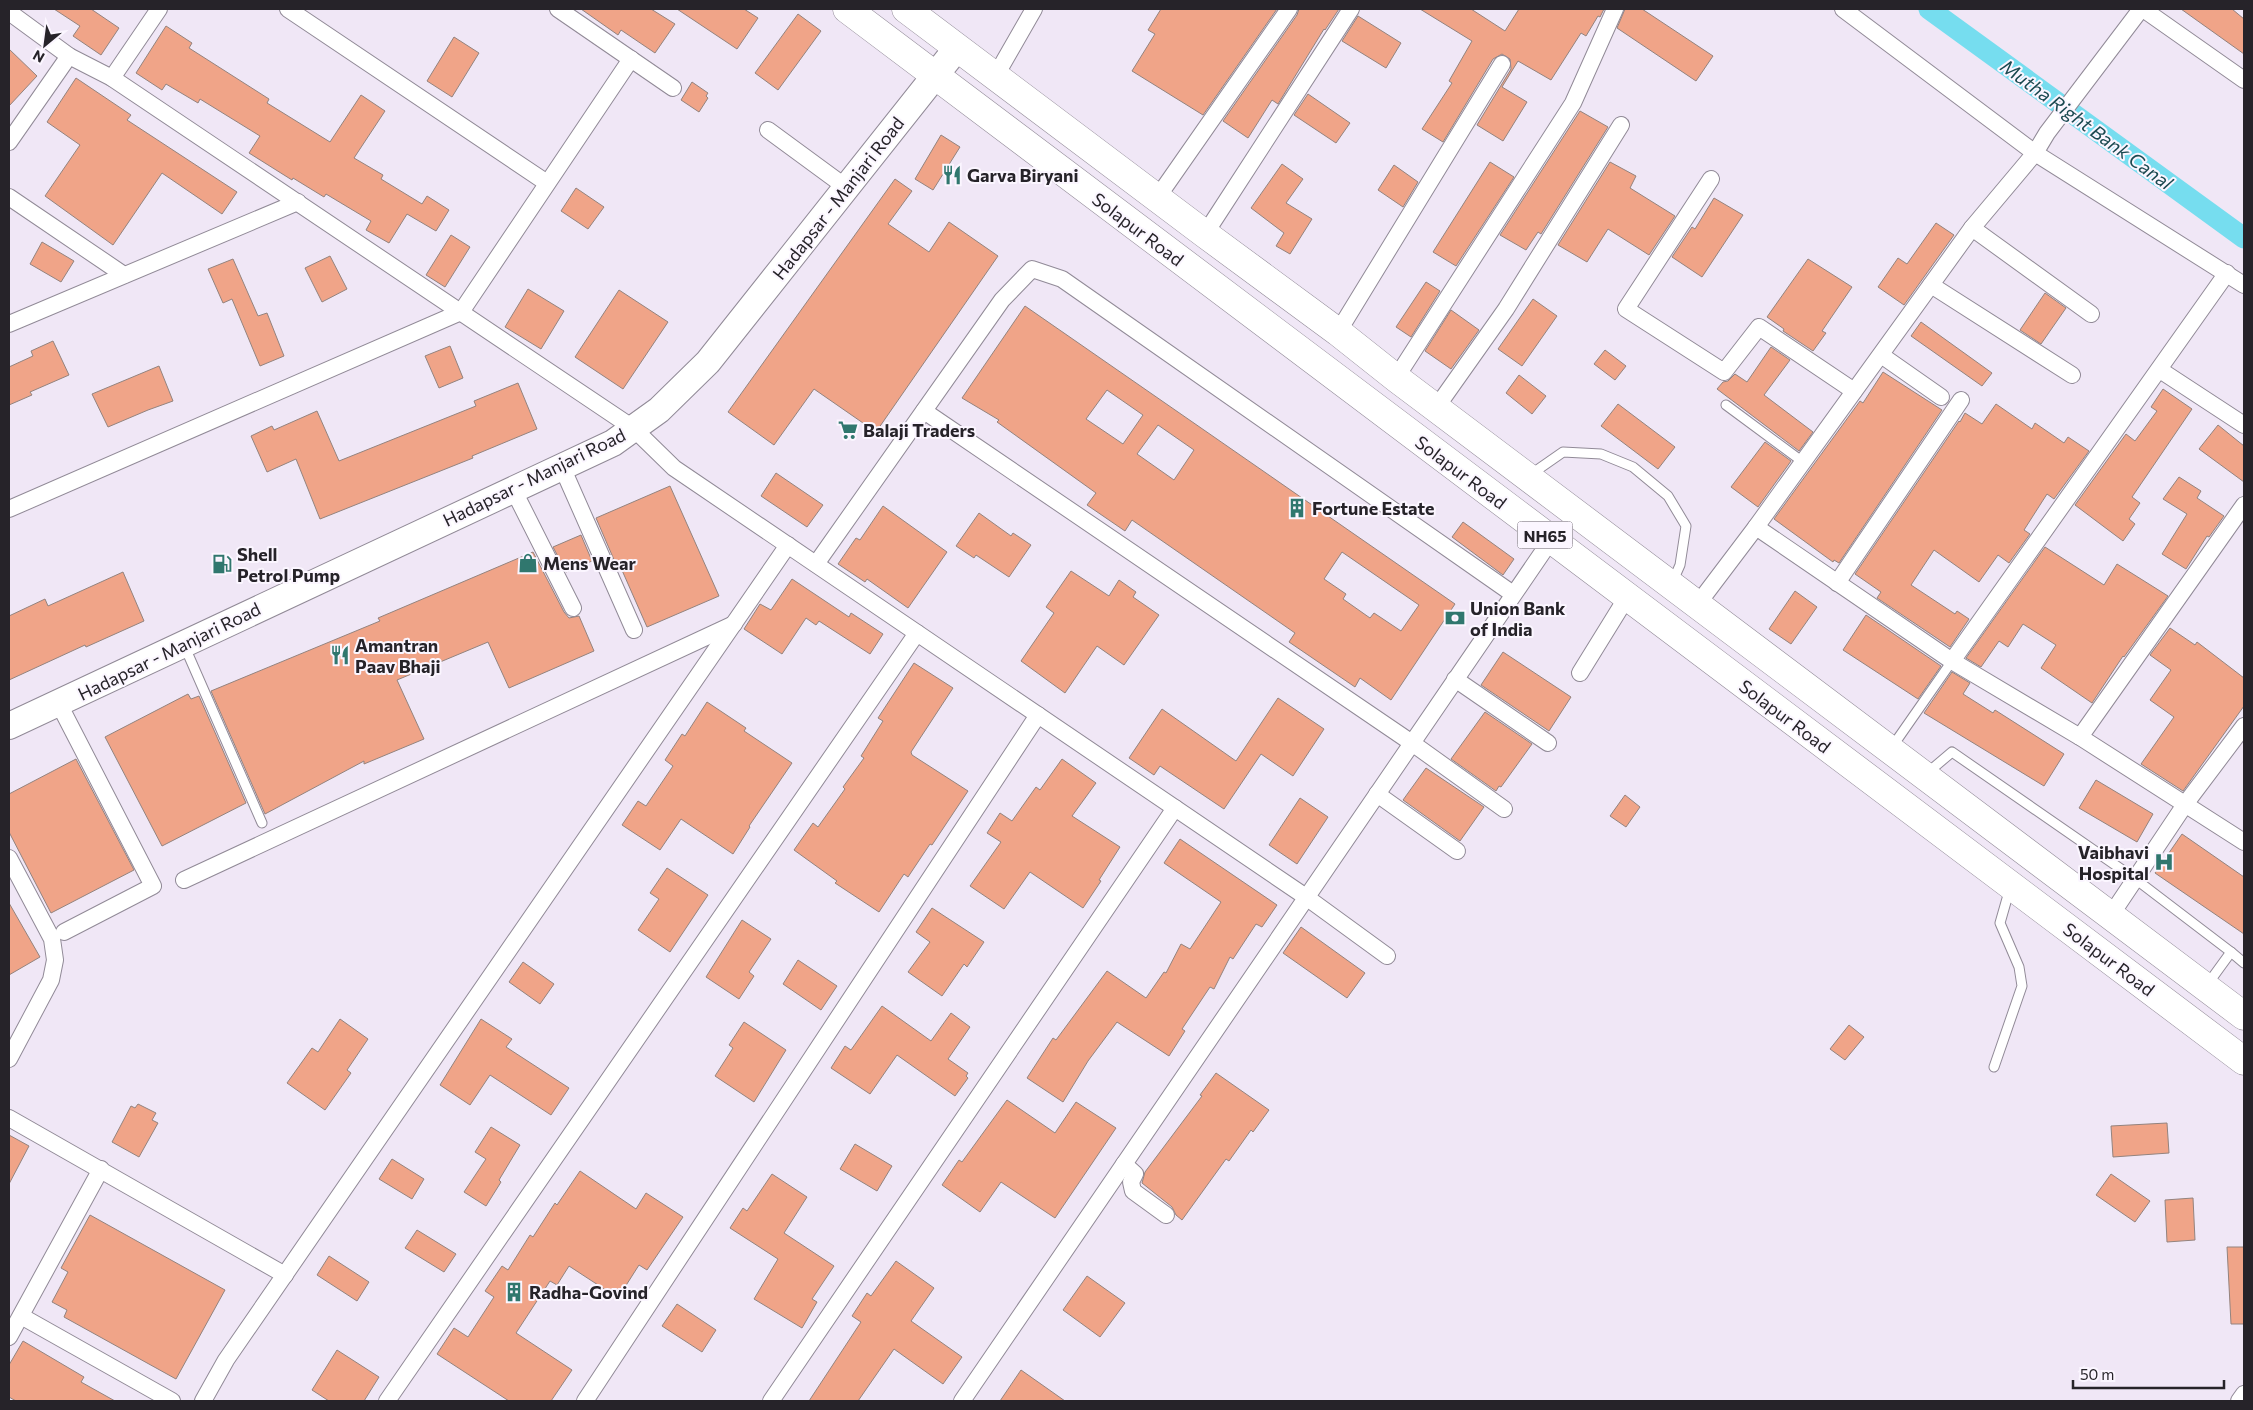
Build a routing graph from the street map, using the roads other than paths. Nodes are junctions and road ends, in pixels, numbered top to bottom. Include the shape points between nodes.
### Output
1 (159, 9) edge
2 (288, 9) edge
3 (558, 9) edge
4 (847, 9) edge
5 (906, 9) edge
6 (1034, 9) edge
7 (1288, 9) edge
8 (1351, 9) edge
9 (1615, 9) edge
10 (1843, 9) edge
11 (2142, 9) edge
12 (9, 12) edge
13 (957, 48) junction
14 (69, 56) junction
15 (631, 59) junction
16 (1502, 64) dead end
17 (934, 76) junction
18 (995, 77) junction
19 (112, 78) junction
20 (2244, 80) edge
21 (673, 88) dead end
22 (15, 121) edge
23 (1621, 125) dead end
24 (768, 130) dead end
25 (9, 142) edge
26 (2035, 153) junction
27 (1711, 179) dead end
28 (547, 183) junction
29 (847, 188) junction
30 (9, 197) edge
31 (1158, 198) junction
32 (298, 202) junction
33 (1972, 228) junction
34 (1204, 234) junction
35 (2227, 273) junction
36 (124, 276) junction
37 (1931, 285) junction
38 (2244, 285) edge
39 (461, 312) junction
40 (2091, 314) dead end
41 (9, 324) edge
42 (1338, 332) junction
43 (1880, 355) junction
44 (2160, 370) junction
45 (2072, 375) dead end
46 (1396, 378) junction
47 (1854, 391) junction
48 (1941, 397) dead end
49 (1962, 400) dead end
50 (1726, 405) dead end
51 (1436, 408) junction
52 (924, 411) junction
53 (2244, 425) edge
54 (633, 428) junction
55 (1803, 462) junction
56 (562, 467) junction
57 (1527, 477) junction
58 (513, 489) junction
59 (2244, 505) edge
60 (9, 509) edge
61 (1756, 527) junction
62 (1551, 540) junction
63 (788, 545) junction
64 (816, 564) junction
65 (1837, 583) junction
66 (1671, 585) junction
67 (1513, 594) junction
68 (1627, 597) junction
69 (1697, 605) junction
70 (573, 608) dead end
71 (734, 624) junction
72 (634, 630) dead end
73 (917, 633) junction
74 (183, 643) junction
75 (1952, 661) junction
76 (1580, 673) dead end
77 (1455, 679) junction
78 (59, 704) junction
79 (1038, 715) junction
80 (9, 726) edge
81 (2244, 726) edge
82 (2080, 737) junction
83 (1412, 742) junction
84 (1548, 743) dead end
85 (1890, 750) junction
86 (1924, 775) junction
87 (1377, 794) junction
88 (2186, 803) junction
89 (1175, 808) junction
90 (1504, 809) dead end
91 (262, 823) dead end
92 (2244, 842) edge
93 (1457, 852) dead end
94 (9, 858) edge
95 (2134, 878) junction
96 (184, 880) dead end
97 (2011, 886) junction
98 (1306, 897) junction
99 (2111, 915) junction
100 (64, 932) dead end
101 (2231, 952) junction
102 (1387, 956) dead end
103 (2244, 963) edge
104 (2206, 987) junction
105 (2244, 1016) edge
106 (9, 1059) edge
107 (2244, 1061) edge
108 (1994, 1067) dead end
109 (9, 1118) edge
110 (1124, 1164) junction
111 (101, 1169) junction
112 (1166, 1215) dead end
113 (285, 1275) junction
114 (21, 1316) junction
115 (9, 1337) edge
116 (2244, 1394) edge
117 (172, 1401) edge
118 (203, 1401) edge
119 (387, 1401) edge
120 (585, 1401) edge
121 (771, 1401) edge
122 (962, 1401) edge
123 (2239, 1401) edge

1 - 19 street
2 - 28 street
3 - 15 street
4 - 17 highway, Solapur Road / NH65
5 - 13 highway, Solapur Road / NH65
6 - 18 street
7 - 31 street
8 - 34 street
9 - 46 street via 1573,103
10 - 26 street
11 - 20 street
11 - 26 street
12 - 14 street
13 - 17 main road, Hadapsar - Manjari Road
13 - 18 highway, Solapur Road / NH65
14 - 19 street
14 - 22 street
15 - 21 street
15 - 28 street
16 - 42 street
17 - 29 main road, Hadapsar - Manjari Road
17 - 62 highway, Solapur Road / NH65
18 - 31 highway, Solapur Road / NH65
19 - 32 street
22 - 25 street
23 - 51 street via 1506,309
24 - 29 street
26 - 33 street
26 - 35 street
27 - 47 street via 1626,309 1724,372 1759,327
28 - 39 street
29 - 54 main road, Hadapsar - Manjari Road via 708,362 659,410
30 - 36 street
31 - 34 highway, Solapur Road / NH65
32 - 36 street
32 - 39 street
33 - 37 street
33 - 40 street
34 - 42 highway, Solapur Road / NH65
35 - 38 street
35 - 44 street
36 - 41 street
37 - 43 street
37 - 45 street
39 - 54 street
39 - 60 street
42 - 46 highway, Solapur Road / NH65
43 - 47 street
43 - 48 street
44 - 53 street
44 - 75 street
46 - 51 highway, Solapur Road / NH65
47 - 55 street
49 - 65 street
50 - 55 lane
51 - 57 highway, Solapur Road / NH65
52 - 64 street
52 - 67 street via 1002,300 1032,270 1062,279
52 - 83 street
54 - 56 main road, Hadapsar - Manjari Road via 613,443
54 - 63 street via 674,468
55 - 61 street
56 - 58 main road, Hadapsar - Manjari Road
56 - 72 street
57 - 66 highway, Solapur Road / NH65
57 - 66 lane via 1563,452 1601,454 1633,467 1668,496 1686,526 1680,565
58 - 70 street
58 - 74 main road, Hadapsar - Manjari Road
59 - 82 street
61 - 65 street
61 - 69 street
62 - 67 street
62 - 68 highway, Solapur Road / NH65
63 - 64 street
63 - 71 street
64 - 73 street
65 - 75 street
66 - 69 highway, Solapur Road / NH65
67 - 77 street
68 - 76 street
68 - 97 highway, Solapur Road / NH65
69 - 85 highway, Solapur Road / NH65
71 - 96 street
71 - 113 street
73 - 79 street
73 - 119 street
74 - 78 main road, Hadapsar - Manjari Road
74 - 91 lane
75 - 82 street
75 - 85 lane
77 - 83 street
77 - 84 street
78 - 80 main road, Hadapsar - Manjari Road
78 - 100 street via 153,886
79 - 89 street
79 - 120 street
81 - 88 street
82 - 88 street
83 - 87 street
83 - 90 street
85 - 86 highway, Solapur Road / NH65
86 - 95 lane via 1952,752
86 - 99 highway, Solapur Road / NH65
87 - 93 street
87 - 98 street
88 - 92 street
88 - 95 street
89 - 98 street
89 - 121 street
94 - 106 street via 52,939 54,960 51,980
95 - 99 street
95 - 101 lane
97 - 107 highway, Solapur Road / NH65
97 - 108 lane via 2000,923 2019,967 2022,986
98 - 102 street
98 - 110 street
99 - 104 highway, Solapur Road / NH65
101 - 103 lane
101 - 104 lane
104 - 105 highway, Solapur Road / NH65
109 - 111 street
110 - 112 street via 1135,1174 1131,1182 1133,1191
110 - 122 street
111 - 113 street
111 - 114 street
113 - 118 street via 226,1360
114 - 115 street
114 - 117 street
116 - 123 street

